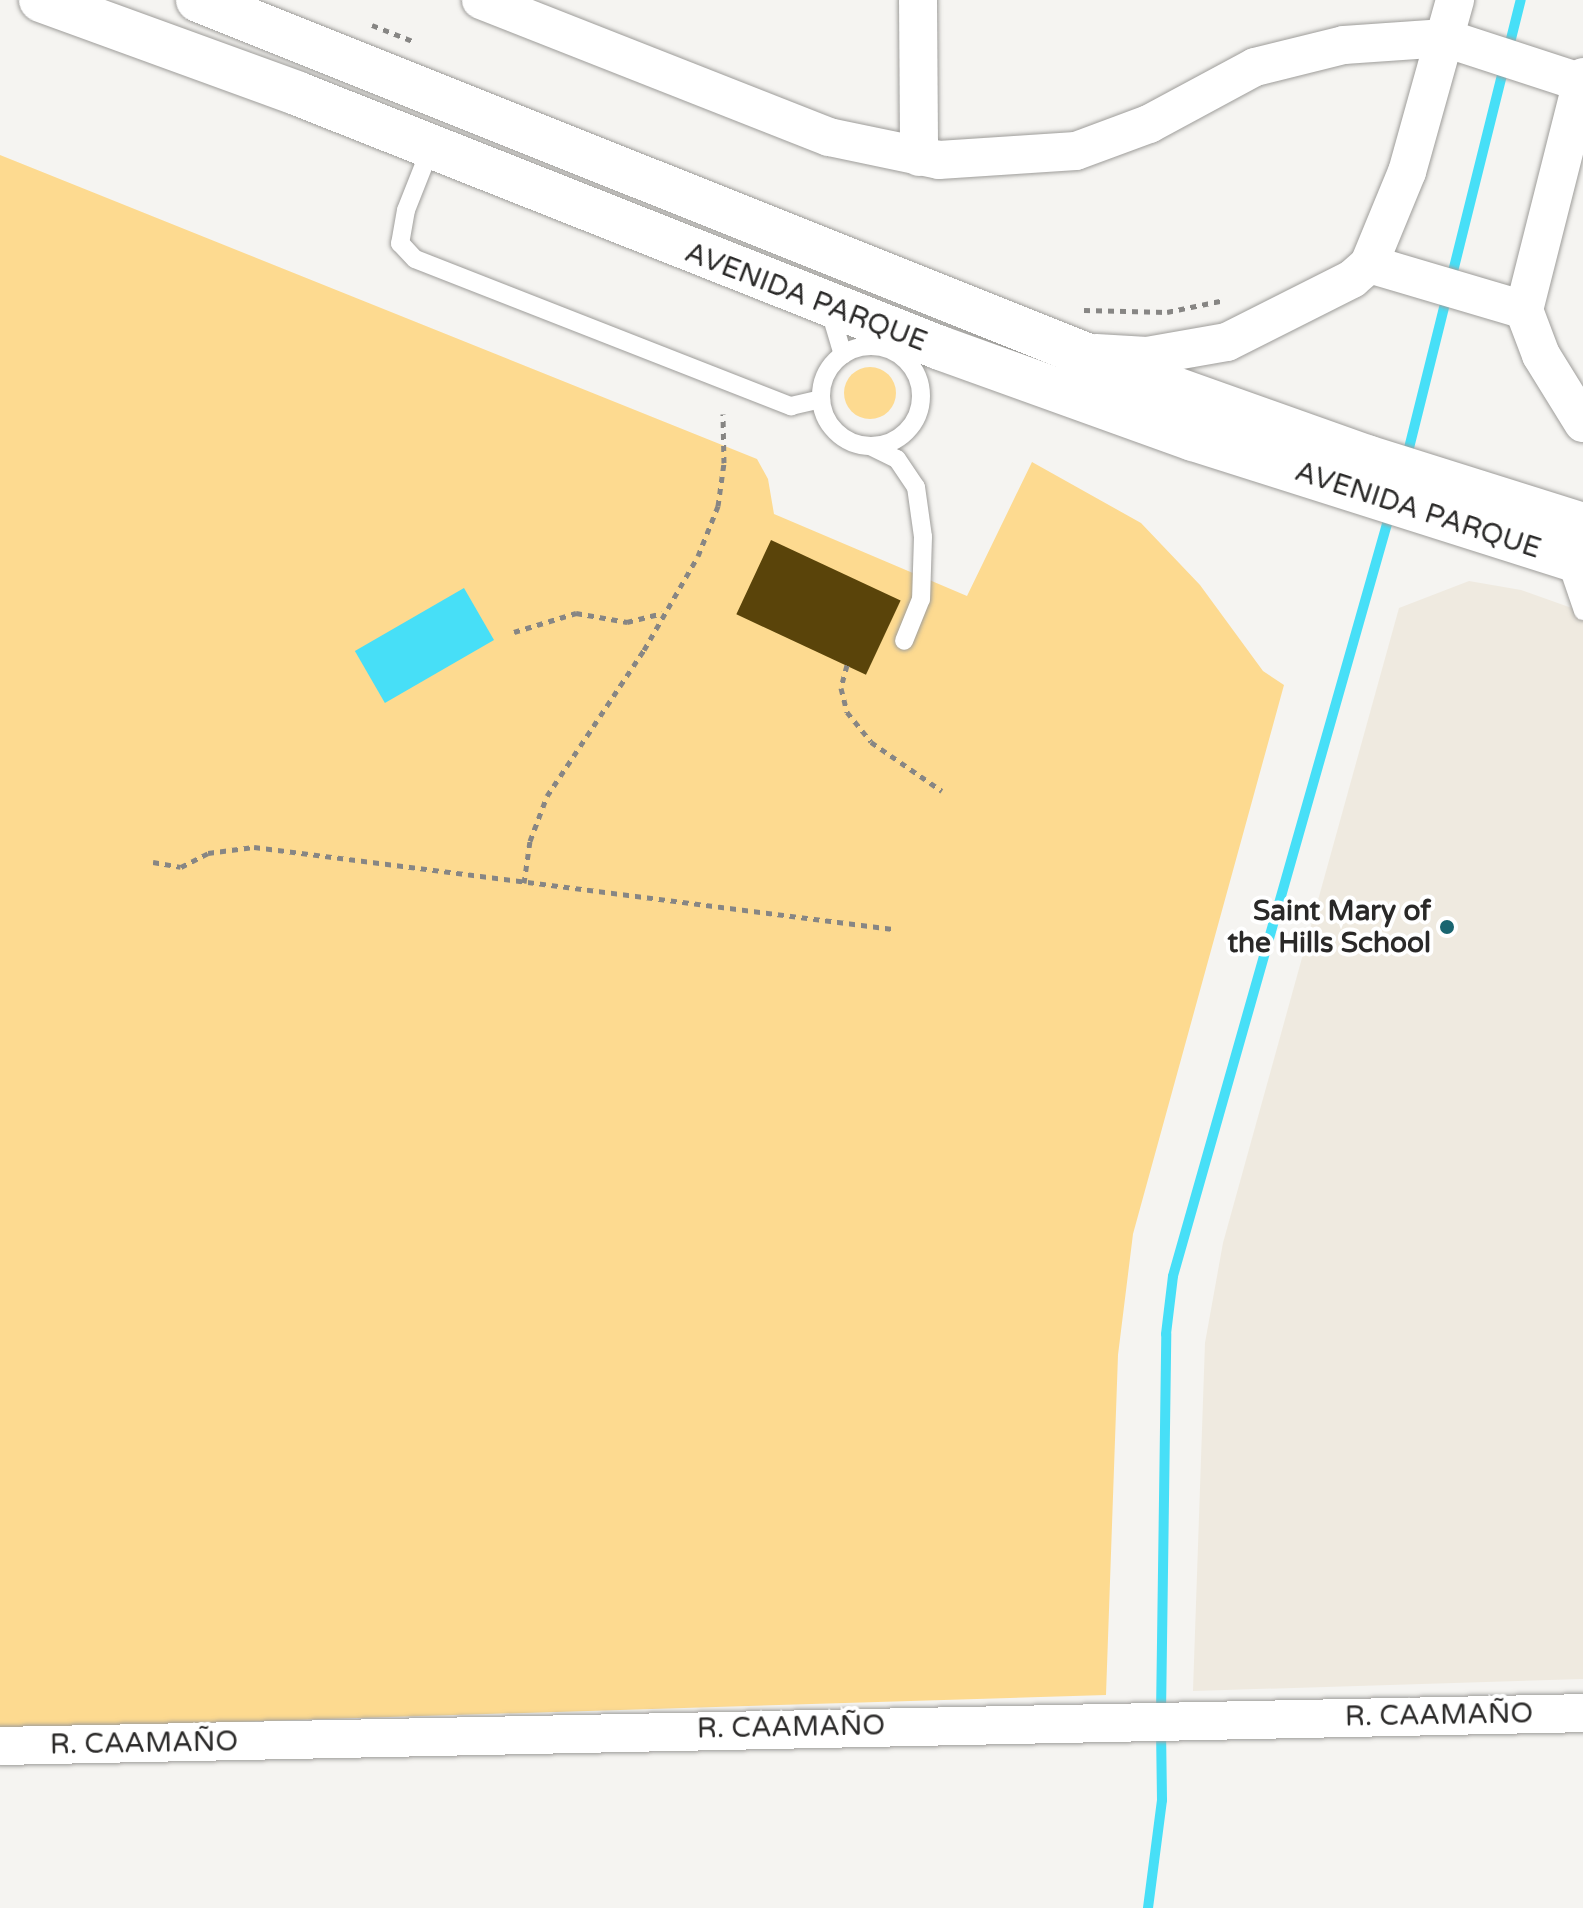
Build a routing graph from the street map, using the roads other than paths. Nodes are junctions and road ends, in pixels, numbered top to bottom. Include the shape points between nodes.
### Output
1 (41, 0) edge
2 (198, 0) edge
3 (481, 0) edge
4 (918, 0) edge
5 (1455, 0) edge
6 (1459, 42) junction
7 (1582, 81) edge
8 (431, 147) junction
9 (919, 157) junction
10 (1369, 264) junction
11 (828, 306) junction
12 (1524, 310) junction
13 (1067, 327) junction
14 (1227, 342) junction
15 (843, 355) junction
16 (928, 361) junction
17 (821, 399) junction
18 (1198, 418) junction
19 (1583, 423) edge
20 (870, 446) junction
21 (1578, 545) edge
22 (1583, 611) edge
23 (904, 641) dead end
24 (1583, 1713) edge
25 (0, 1746) edge

1 - 8 street, AVENIDA PARQUE
2 - 13 street, AVENIDA PARQUE
3 - 9 street via 829,137
4 - 9 street
5 - 6 street
6 - 7 street
6 - 9 street via 1344,45 1255,67 1149,124 1076,151 966,161
6 - 10 street
7 - 12 street
8 - 11 street, AVENIDA PARQUE
8 - 17 lane via 406,210 400,243 415,259 791,406
10 - 12 street
10 - 14 street via 1352,279
11 - 15 lane
11 - 16 street, AVENIDA PARQUE
12 - 19 street via 1535,344
13 - 14 street via 1147,356
13 - 18 street, AVENIDA PARQUE
14 - 18 street
15 - 16 lane via 875,345 906,359
15 - 17 lane via 831,367
16 - 18 street, AVENIDA PARQUE
16 - 20 lane via 921,402 909,428 885,444
17 - 20 lane via 842,437
18 - 21 street, AVENIDA PARQUE
20 - 23 lane via 897,459 916,487 923,537 921,599
21 - 22 lane
24 - 25 street, R. CAAMAÑO

